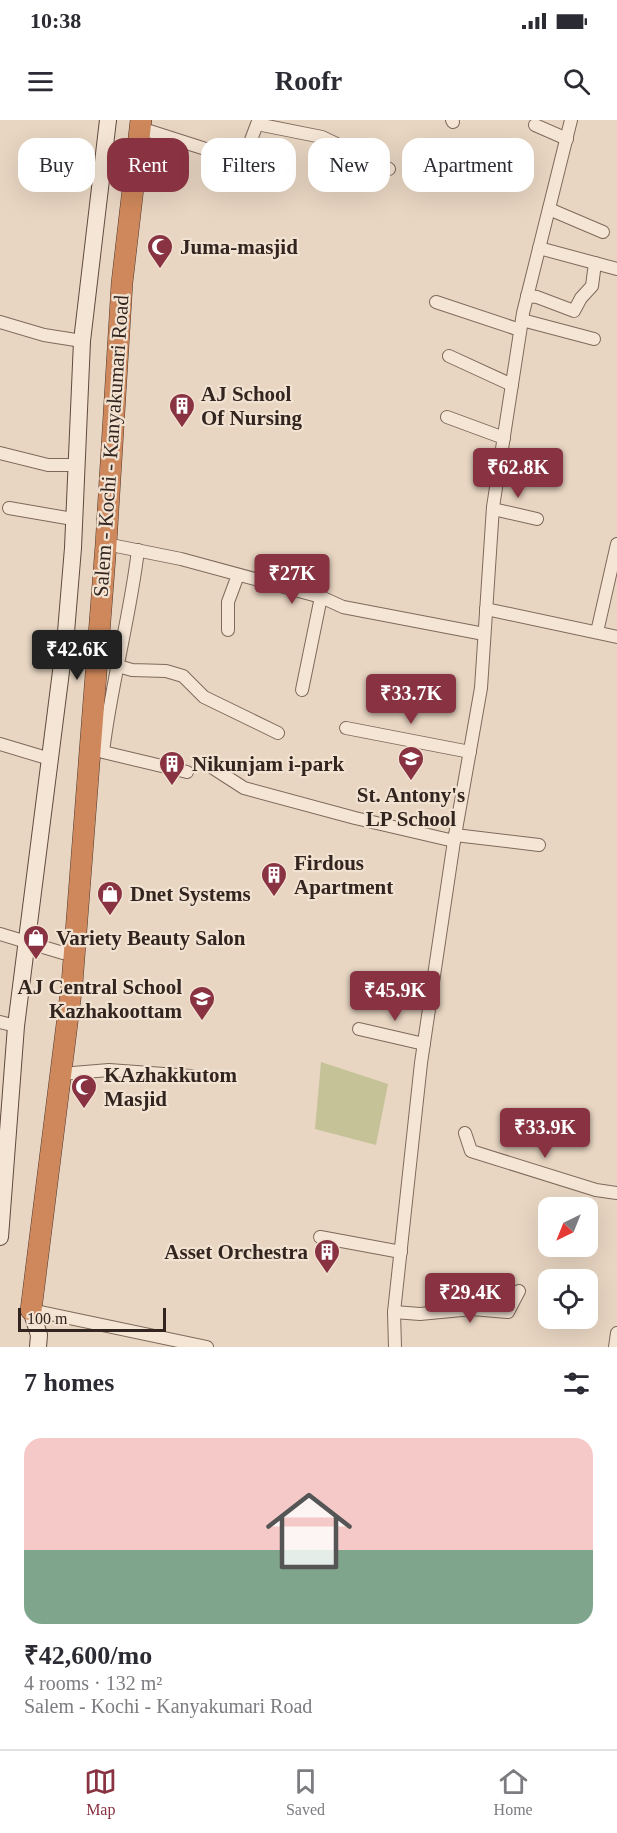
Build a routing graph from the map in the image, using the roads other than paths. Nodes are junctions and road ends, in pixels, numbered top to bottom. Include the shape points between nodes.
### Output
1 (108, 120) edge
2 (571, 120) edge
3 (140, 124) edge
4 (535, 125) dead end
5 (324, 138) edge
6 (567, 139) junction
7 (549, 209) junction
8 (603, 232) dead end
9 (539, 248) junction
10 (596, 263) junction
11 (617, 269) edge
12 (527, 296) junction
13 (436, 302) dead end
14 (0, 322) edge
15 (521, 325) junction
16 (594, 339) dead end
17 (82, 341) junction
18 (449, 357) dead end
19 (512, 385) junction
20 (447, 417) dead end
21 (504, 438) junction
22 (0, 453) edge
23 (76, 465) junction
24 (9, 508) dead end
25 (493, 509) junction
26 (73, 519) junction
27 (537, 519) dead end
28 (106, 544) junction
29 (617, 544) edge
30 (138, 550) junction
31 (238, 575) junction
32 (321, 597) junction
33 (486, 609) junction
34 (228, 630) dead end
35 (597, 632) junction
36 (484, 634) junction
37 (617, 637) edge
38 (118, 666) junction
39 (302, 690) dead end
40 (346, 728) dead end
41 (278, 733) dead end
42 (0, 744) edge
43 (470, 752) junction
44 (50, 759) junction
45 (213, 768) dead end
46 (187, 772) dead end
47 (455, 838) junction
48 (539, 845) dead end
49 (0, 934) edge
50 (27, 942) junction
51 (63, 953) dead end
52 (8, 1024) edge
53 (359, 1029) dead end
54 (424, 1044) junction
55 (61, 1074) junction
56 (191, 1076) dead end
57 (465, 1134) dead end
58 (617, 1193) edge
59 (0, 1228) edge
60 (321, 1237) dead end
61 (400, 1252) junction
62 (519, 1291) dead end
63 (32, 1310) junction
64 (394, 1312) junction
65 (617, 1333) edge
66 (38, 1347) edge
67 (207, 1347) edge
68 (395, 1347) edge
69 (615, 1347) edge

1 - 17 street
2 - 6 street
3 - 5 street via 243,161 257,124
3 - 28 highway, Salem - Kochi - Kanyakumari Road via 122,283
4 - 6 street
6 - 7 street
7 - 8 street
7 - 9 street
9 - 10 street
9 - 12 street
10 - 11 street
10 - 12 street via 592,286 574,310
12 - 15 street
13 - 15 street
14 - 17 street
15 - 16 street
15 - 19 street
17 - 23 street
18 - 19 street
19 - 21 street
20 - 21 street
21 - 25 street
22 - 23 street via 48,465
23 - 26 street
24 - 26 street
25 - 27 street
25 - 33 street
26 - 44 street via 66,632
28 - 30 street
28 - 55 highway, Salem - Kochi - Kanyakumari Road via 72,984
29 - 35 street
30 - 31 street
30 - 38 street
31 - 32 street
31 - 34 street via 228,602
32 - 36 street via 343,607
32 - 39 street
33 - 35 street
33 - 36 street
35 - 37 street
36 - 43 street via 481,688
38 - 41 street via 183,676 204,697
38 - 46 street via 103,752
40 - 43 street
42 - 44 street
43 - 47 street
44 - 50 street
45 - 47 street via 244,788 355,818
47 - 48 street
47 - 54 street
49 - 50 street
50 - 51 street
50 - 52 street
52 - 59 street
53 - 54 street
54 - 61 street
55 - 56 street via 109,1070
55 - 63 highway, Salem - Kochi - Kanyakumari Road
57 - 58 street via 471,1151 596,1191
60 - 61 street
61 - 64 street
62 - 64 street via 508,1312
63 - 66 street
63 - 67 street
64 - 68 street
65 - 69 street

